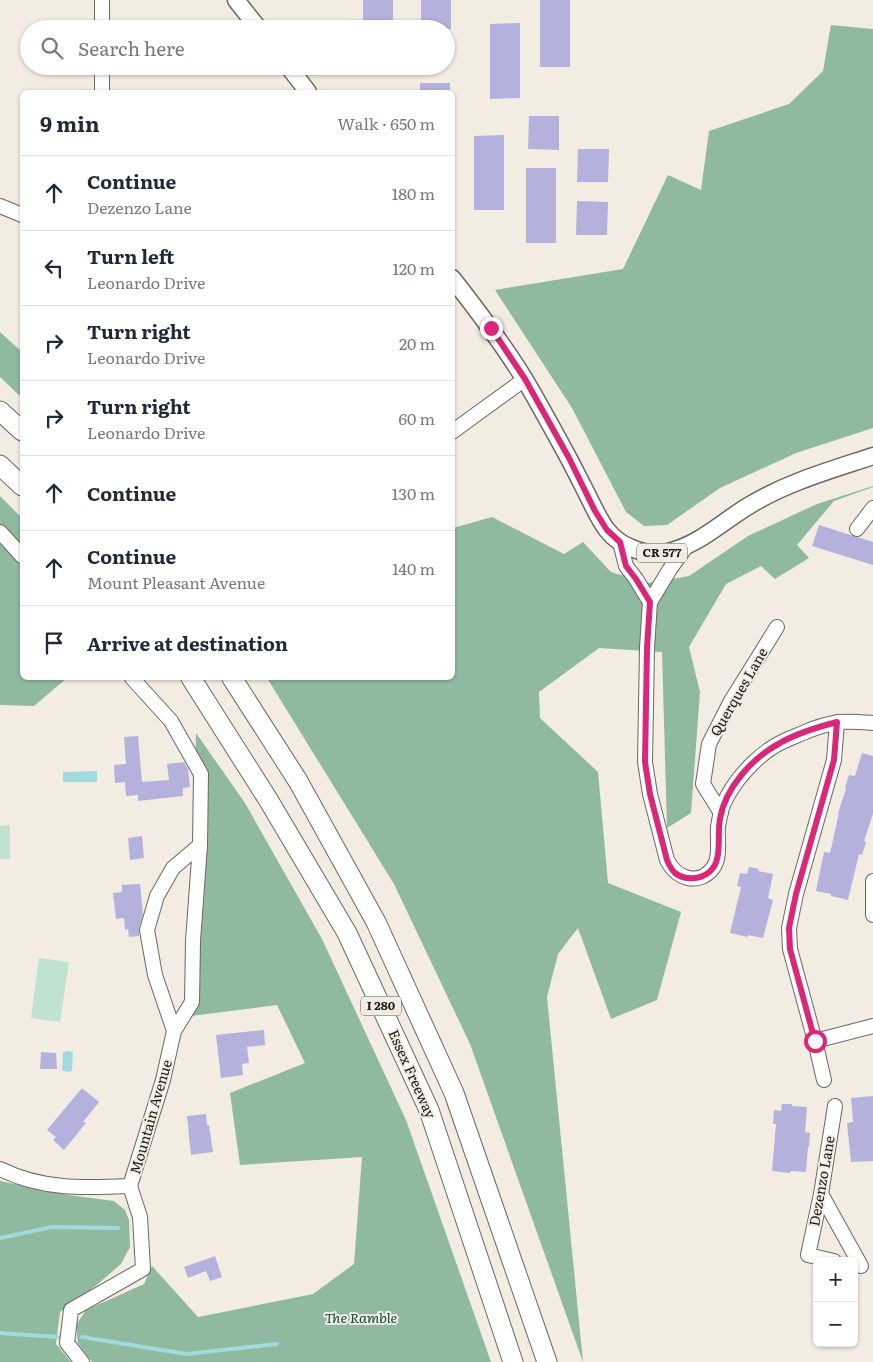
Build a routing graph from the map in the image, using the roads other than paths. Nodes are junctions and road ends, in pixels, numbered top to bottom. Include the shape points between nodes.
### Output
1 (102, 0) edge
2 (236, 0) edge
3 (102, 20) edge
4 (252, 20) edge
5 (102, 75) edge
6 (295, 75) edge
7 (102, 90) edge
8 (306, 90) edge
9 (0, 206) edge
10 (20, 214) edge
11 (455, 282) edge
12 (525, 379) junction
13 (0, 410) edge
14 (20, 429) edge
15 (455, 430) edge
16 (873, 456) edge
17 (0, 465) edge
18 (20, 484) edge
19 (873, 508) edge
20 (857, 529) dead end
21 (0, 532) edge
22 (620, 542) junction
23 (686, 547) junction
24 (20, 554) edge
25 (650, 602) junction
26 (777, 627) dead end
27 (134, 680) edge
28 (192, 680) edge
29 (233, 680) edge
30 (837, 722) junction
31 (873, 723) edge
32 (721, 813) junction
33 (200, 845) junction
34 (873, 881) edge
35 (873, 915) edge
36 (873, 1026) edge
37 (174, 1031) junction
38 (815, 1041) junction
39 (824, 1080) dead end
40 (835, 1106) dead end
41 (0, 1169) edge
42 (130, 1186) junction
43 (821, 1194) junction
44 (817, 1257) edge
45 (863, 1266) edge
46 (82, 1362) edge
47 (513, 1362) edge
48 (547, 1362) edge

1 - 3 street
2 - 4 main road
5 - 7 street
6 - 8 main road
9 - 10 street
11 - 12 main road, CR 577
12 - 15 street
12 - 22 main road, CR 577 via 595,511 607,530
13 - 14 highway
16 - 23 main road, CR 577 via 778,491 750,505
17 - 18 highway
19 - 20 street
21 - 24 street
22 - 23 main road, CR 577 via 654,554
22 - 25 street via 626,566
23 - 25 street
25 - 32 street via 645,762 667,860 676,874 700,877 713,867 717,860
26 - 32 street, Querques Lane via 731,701 709,744 702,784
27 - 33 street, Mountain Avenue via 171,721 201,774
28 - 47 highway, Essex Freeway / I 280 via 347,933 429,1110
29 - 48 highway, I 280 via 298,781 376,922 454,1093
30 - 31 street
30 - 32 street via 780,743 761,757 745,770
30 - 38 street via 834,760 789,928 790,949
33 - 37 street, Mountain Avenue via 192,1002
33 - 37 street via 173,868 157,896 147,930 155,975
34 - 35 street
36 - 38 street
37 - 42 street, Mountain Avenue via 163,1080
38 - 39 street
40 - 43 street, Dezenzo Lane
41 - 42 street via 51,1186
42 - 46 street, Mountain Avenue via 140,1217 143,1269 71,1310 67,1343
43 - 44 street, Dezenzo Lane via 808,1255
43 - 45 street

